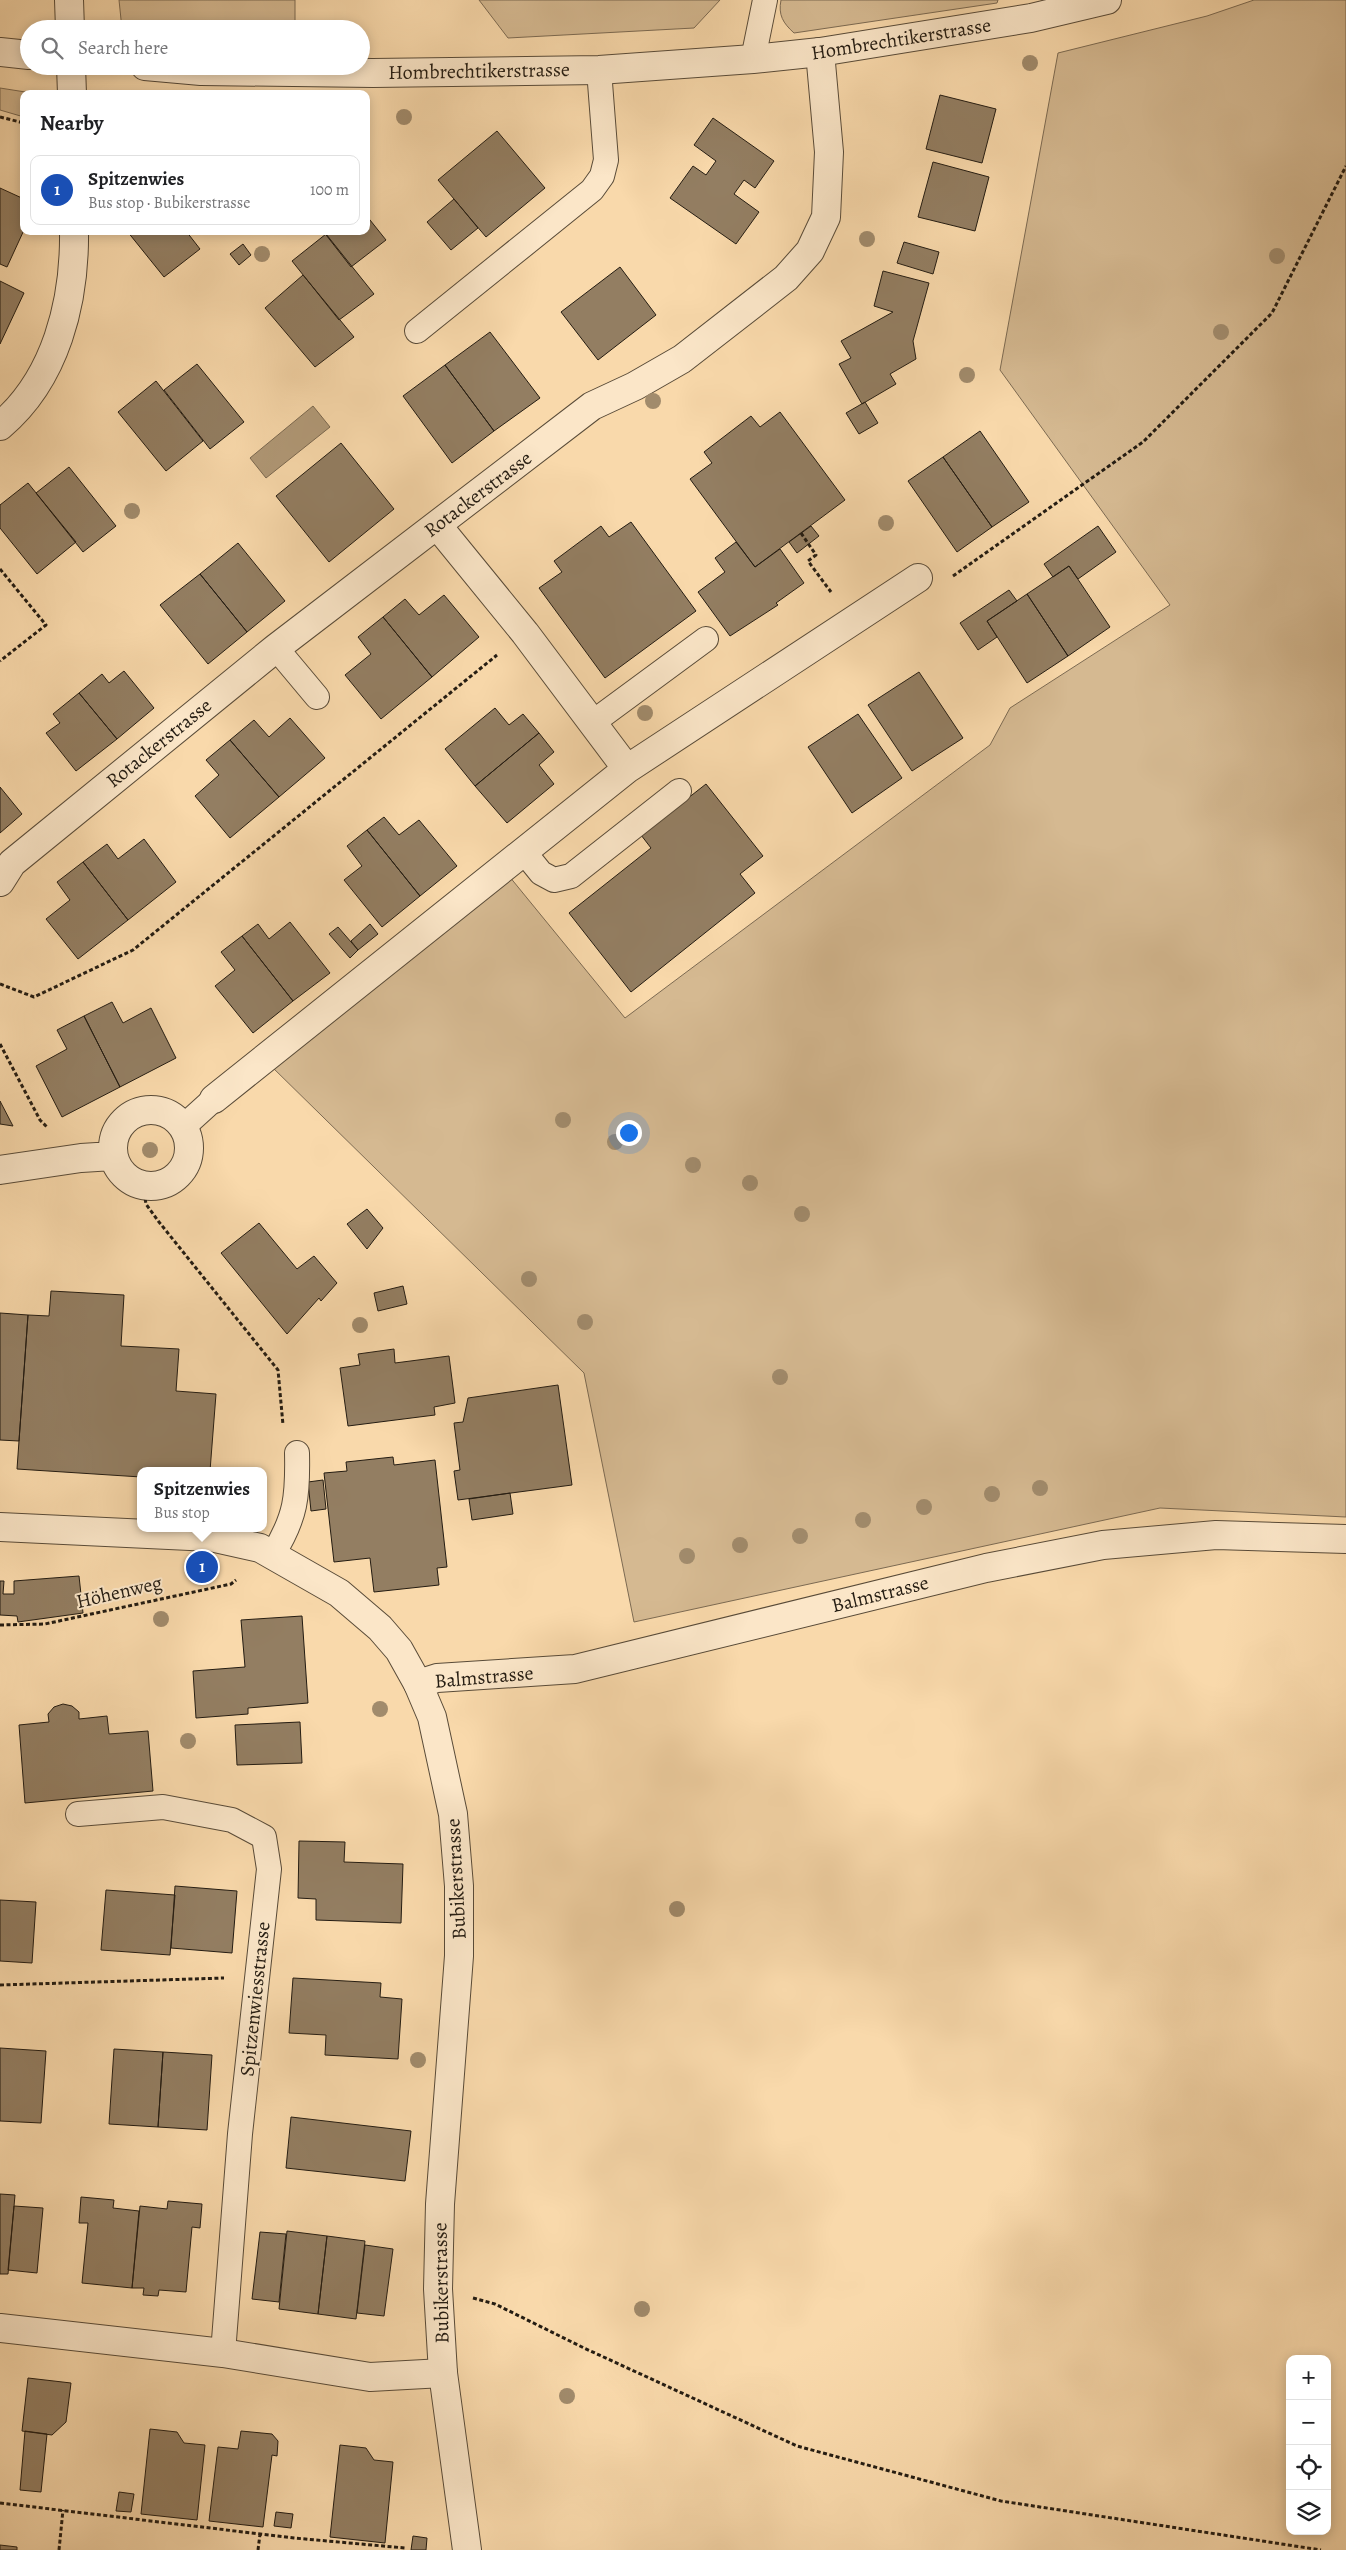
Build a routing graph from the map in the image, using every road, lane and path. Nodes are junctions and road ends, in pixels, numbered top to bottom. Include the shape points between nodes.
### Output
1 (69, 0) edge
2 (765, 0) edge
3 (1107, 0) edge
4 (70, 20) edge
5 (0, 52) edge
6 (820, 52) junction
7 (20, 55) edge
8 (753, 60) junction
9 (599, 70) junction
10 (370, 73) edge
11 (71, 75) edge
12 (72, 90) edge
13 (0, 117) edge
14 (20, 122) edge
15 (1346, 166) edge
16 (74, 235) edge
17 (417, 331) dead end
18 (0, 426) edge
19 (437, 525) junction
20 (801, 533) dead end
21 (0, 569) edge
22 (918, 578) joint
23 (851, 621) junction
24 (525, 633) junction
25 (706, 639) dead end
26 (276, 648) junction
27 (0, 661) edge
28 (317, 697) dead end
29 (592, 723) junction
30 (627, 769) junction
31 (679, 791) dead end
32 (524, 852) junction
33 (0, 882) edge
34 (0, 984) edge
35 (0, 1044) edge
36 (214, 1099) joint
37 (182, 1128) junction
38 (114, 1156) junction
39 (81, 1158) junction
40 (0, 1170) edge
41 (143, 1186) junction
42 (297, 1453) joint
43 (0, 1527) edge
44 (1346, 1539) edge
45 (273, 1554) junction
46 (242, 1575) dead end
47 (0, 1624) edge
48 (418, 1684) junction
49 (78, 1814) dead end
50 (257, 1977) junction
51 (0, 1985) edge
52 (438, 2289) junction
53 (0, 2328) edge
54 (223, 2353) junction
55 (443, 2372) junction
56 (0, 2503) edge
57 (63, 2510) junction
58 (260, 2534) junction
59 (405, 2548) dead end
60 (59, 2550) edge
61 (258, 2550) edge
62 (467, 2550) edge
63 (1321, 2550) edge

1 - 4 street
2 - 8 lane
3 - 6 street, Hombrechtikerstrasse via 1031,18
5 - 7 street
6 - 8 street, Hombrechtikerstrasse
6 - 19 street, Rotackerstrasse via 830,152 826,217 810,251 786,278 682,358 636,386 592,406
8 - 9 street, Hombrechtikerstrasse
9 - 10 street, Hombrechtikerstrasse
9 - 17 lane via 606,160 602,176 592,190
11 - 12 street
13 - 14 path
15 - 22 path via 1272,313 1142,442 953,576
16 - 18 street via 72,286 51,358 33,389
19 - 24 street
19 - 26 street, Rotackerstrasse
20 - 23 path via 816,555 808,561
21 - 27 path via 46,625
22 - 23 street
23 - 30 street
24 - 29 street
24 - 34 path via 133,950 34,996
25 - 29 lane
26 - 28 lane
26 - 33 street, Rotackerstrasse via 12,863
29 - 30 street
30 - 32 street
31 - 32 lane via 570,876 554,880 541,873
32 - 36 street
35 - 39 path via 40,1120
36 - 37 lane
37 - 38 street via 179,1122 162,1112 142,1110 125,1120 114,1136
37 - 41 street via 188,1138 188,1158 179,1175 162,1185
38 - 39 street
38 - 41 street via 119,1169 129,1180
39 - 40 street
41 - 42 path via 146,1204 159,1222 278,1370 283,1435
42 - 45 lane via 298,1493 288,1529
43 - 45 street, Bubikerstrasse via 211,1537 248,1544
44 - 48 street, Balmstrasse via 1216,1535 1103,1545 986,1568 575,1669 436,1678
45 - 48 street, Bubikerstrasse via 339,1593 380,1628 400,1650
46 - 47 path, Höhenweg via 231,1584 45,1624
48 - 52 street, Bubikerstrasse via 432,1717 454,1814 460,1886 459,1956 440,2204
49 - 50 lane, Spitzenwiesstrasse via 163,1807 232,1820 264,1837 269,1869
50 - 51 path
50 - 54 lane, Spitzenwiesstrasse via 240,2134
52 - 55 street, Bubikerstrasse
52 - 63 path via 495,2304 797,2446 1001,2501
53 - 54 street
54 - 55 street via 370,2377
55 - 62 street, Bubikerstrasse
56 - 57 path
57 - 58 path
57 - 60 path
58 - 59 path
58 - 61 path

